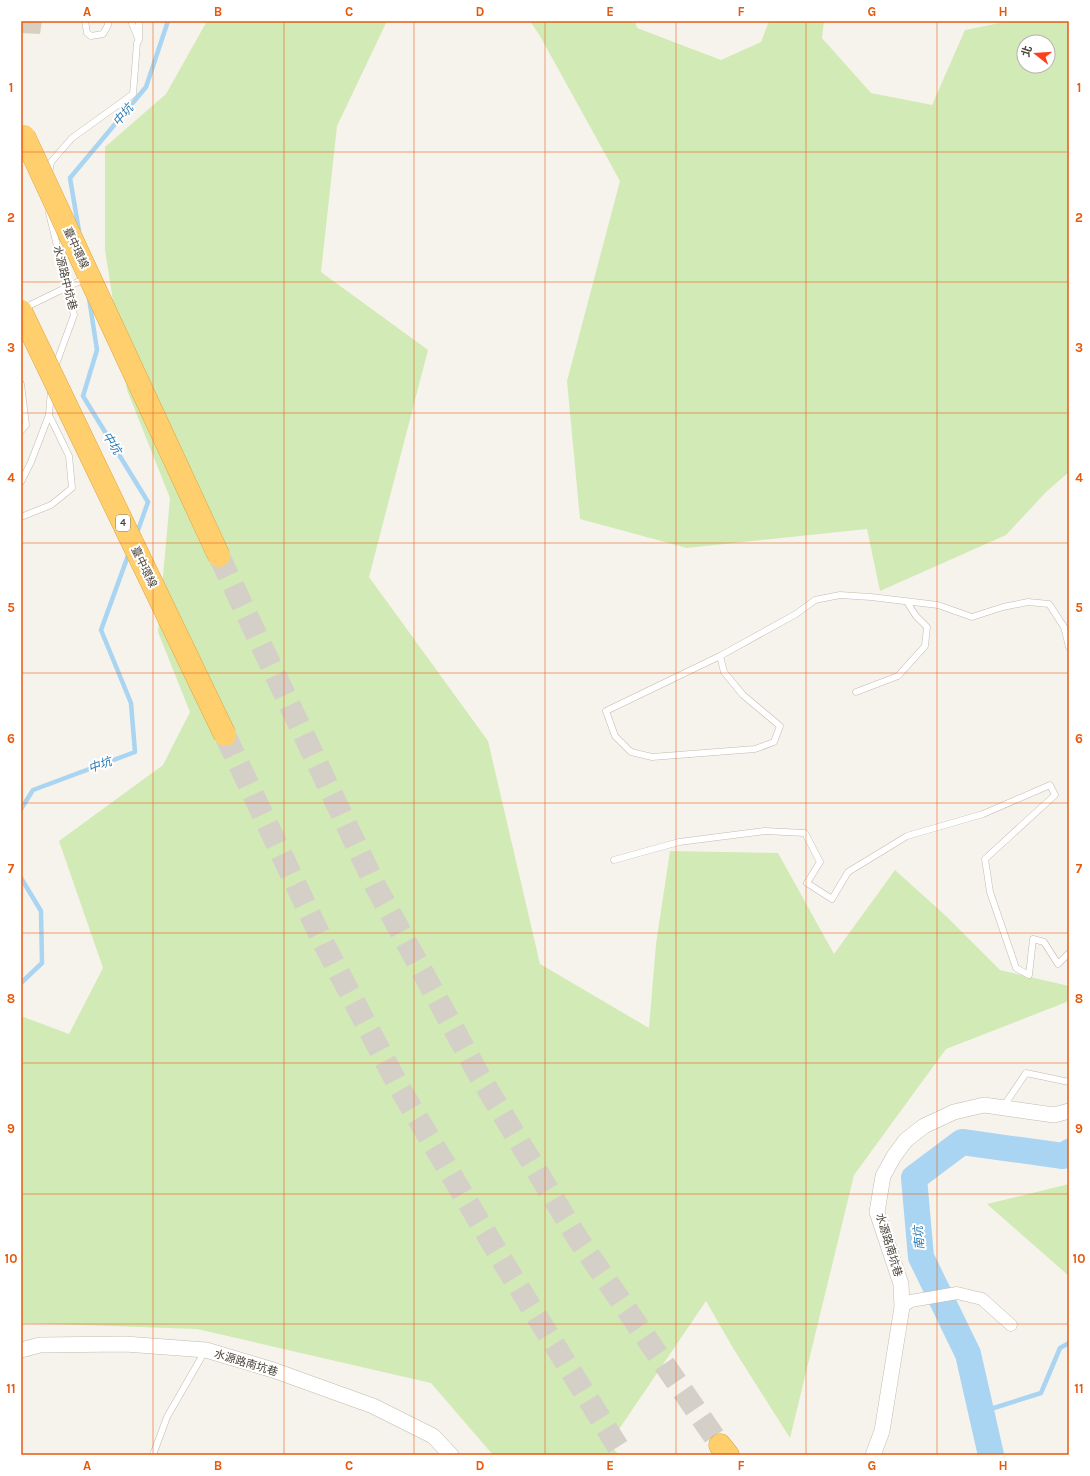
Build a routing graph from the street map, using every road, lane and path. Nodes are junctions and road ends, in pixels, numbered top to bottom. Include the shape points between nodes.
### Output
1 (85, 21) edge
2 (108, 21) edge
3 (131, 21) edge
4 (140, 21) edge
5 (139, 40) junction
6 (24, 136) dead end
7 (46, 202) dead end
8 (48, 210) dead end
9 (89, 276) junction
10 (21, 311) edge
11 (21, 384) edge
12 (49, 415) junction
13 (21, 431) edge
14 (21, 482) edge
15 (21, 518) edge
16 (219, 556) tunnel mouth
17 (907, 602) junction
18 (1069, 647) edge
19 (720, 656) junction
20 (856, 692) dead end
21 (225, 735) tunnel mouth
22 (614, 860) dead end
23 (1069, 953) edge
24 (1069, 1082) edge
25 (1002, 1109) junction
26 (1069, 1111) edge
27 (906, 1304) junction
28 (1011, 1325) dead end
29 (21, 1350) edge
30 (206, 1350) junction
31 (152, 1455) edge
32 (451, 1455) edge
33 (873, 1455) edge

1 - 2 lane via 87,33 91,36 103,34
3 - 5 lane
4 - 5 lane
5 - 7 lane via 136,43 133,94 72,138 51,162
6 - 9 highway, 臺中環線, bridge
8 - 12 lane, 水源路中坑巷 via 74,315 53,371
9 - 10 lane, bridge
9 - 16 highway, 臺中環線, bridge
10 - 21 highway, 臺中環線 / 4, bridge
11 - 13 lane via 26,425
12 - 14 lane, 水源路中坑巷
12 - 15 lane via 69,456 72,488 51,505
17 - 18 lane via 938,605 972,617 1028,602 1049,604 1064,627
17 - 19 lane via 840,595 815,600 796,614
17 - 20 lane via 927,628 925,646 898,676
19 - 19 lane via 606,711 615,736 631,752 652,757 755,749 774,742 780,726 743,695 724,672
22 - 23 lane via 679,842 766,831 805,833 820,862 807,883 832,899 848,872 907,836 983,814 1050,785 1055,795 985,859 990,892 1016,968 1029,975 1033,939 1044,942 1058,964
24 - 25 lane via 1026,1073
25 - 26 street, 水源路南坑巷 via 1054,1115
25 - 27 street, 水源路南坑巷 via 984,1105 954,1112 924,1126 906,1140 883,1176 877,1212
27 - 28 street via 957,1293 982,1299
27 - 33 street, 水源路南坑巷 via 882,1431
29 - 30 street, 水源路南坑巷 via 40,1345 125,1344
30 - 31 lane via 167,1417
30 - 32 street, 水源路南坑巷 via 273,1370 373,1406 433,1436

